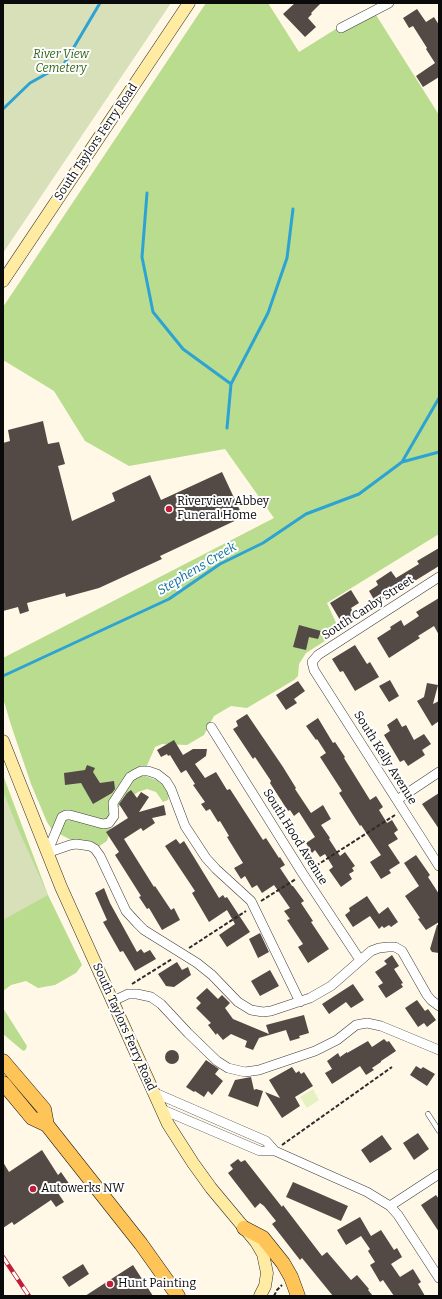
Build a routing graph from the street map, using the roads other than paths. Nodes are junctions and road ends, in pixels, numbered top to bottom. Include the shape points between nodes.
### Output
1 (189, 3) edge
2 (389, 3) edge
3 (341, 28) dead end
4 (3, 282) edge
5 (439, 577) edge
6 (312, 662) joint
7 (211, 727) dead end
8 (3, 741) edge
9 (439, 772) edge
10 (397, 800) junction
11 (47, 853) junction
12 (439, 866) edge
13 (360, 960) junction
14 (113, 1001) junction
15 (300, 1002) junction
16 (439, 1006) edge
17 (439, 1050) edge
18 (3, 1061) edge
19 (3, 1083) edge
20 (154, 1092) junction
21 (161, 1109) junction
22 (428, 1114) dead end
23 (47, 1125) junction
24 (439, 1131) edge
25 (275, 1151) junction
26 (439, 1174) edge
27 (390, 1206) junction
28 (244, 1228) junction
29 (439, 1278) edge
30 (179, 1295) edge
31 (260, 1296) edge
32 (298, 1296) edge

1 - 4 main road, South Taylors Ferry Road
2 - 3 street
5 - 6 street, South Canby Street via 318,655
6 - 10 street, South Kelly Avenue via 314,670
7 - 13 street, South Hood Avenue
8 - 11 main road, South Taylors Ferry Road
9 - 10 street
10 - 12 street, South Kelly Avenue
11 - 14 main road, South Taylors Ferry Road
11 - 15 street via 76,844 95,849 130,917 144,930 198,963 245,1007 263,1012
11 - 15 street via 60,819 64,816 109,823 114,816 114,803 130,777 142,771 157,774 169,785 185,826 206,858 251,901
13 - 15 street via 331,986
13 - 16 street via 379,948 395,947 402,951 427,995
14 - 17 street via 128,994 145,995 166,1008 188,1033 228,1068 245,1072 259,1070 315,1051 337,1040 356,1025 367,1023 376,1024
14 - 20 main road, South Taylors Ferry Road
18 - 23 main road via 44,1109
19 - 23 main road via 32,1118
20 - 21 main road, South Taylors Ferry Road
20 - 25 street via 266,1141
21 - 25 street via 260,1151
21 - 28 main road, South Taylors Ferry Road via 182,1148
22 - 24 lane
23 - 30 main road
25 - 27 street via 367,1192
26 - 27 street
27 - 29 street via 398,1214
28 - 31 main road, South Taylors Ferry Road via 265,1261 266,1279
28 - 32 main road via 264,1238 292,1277

